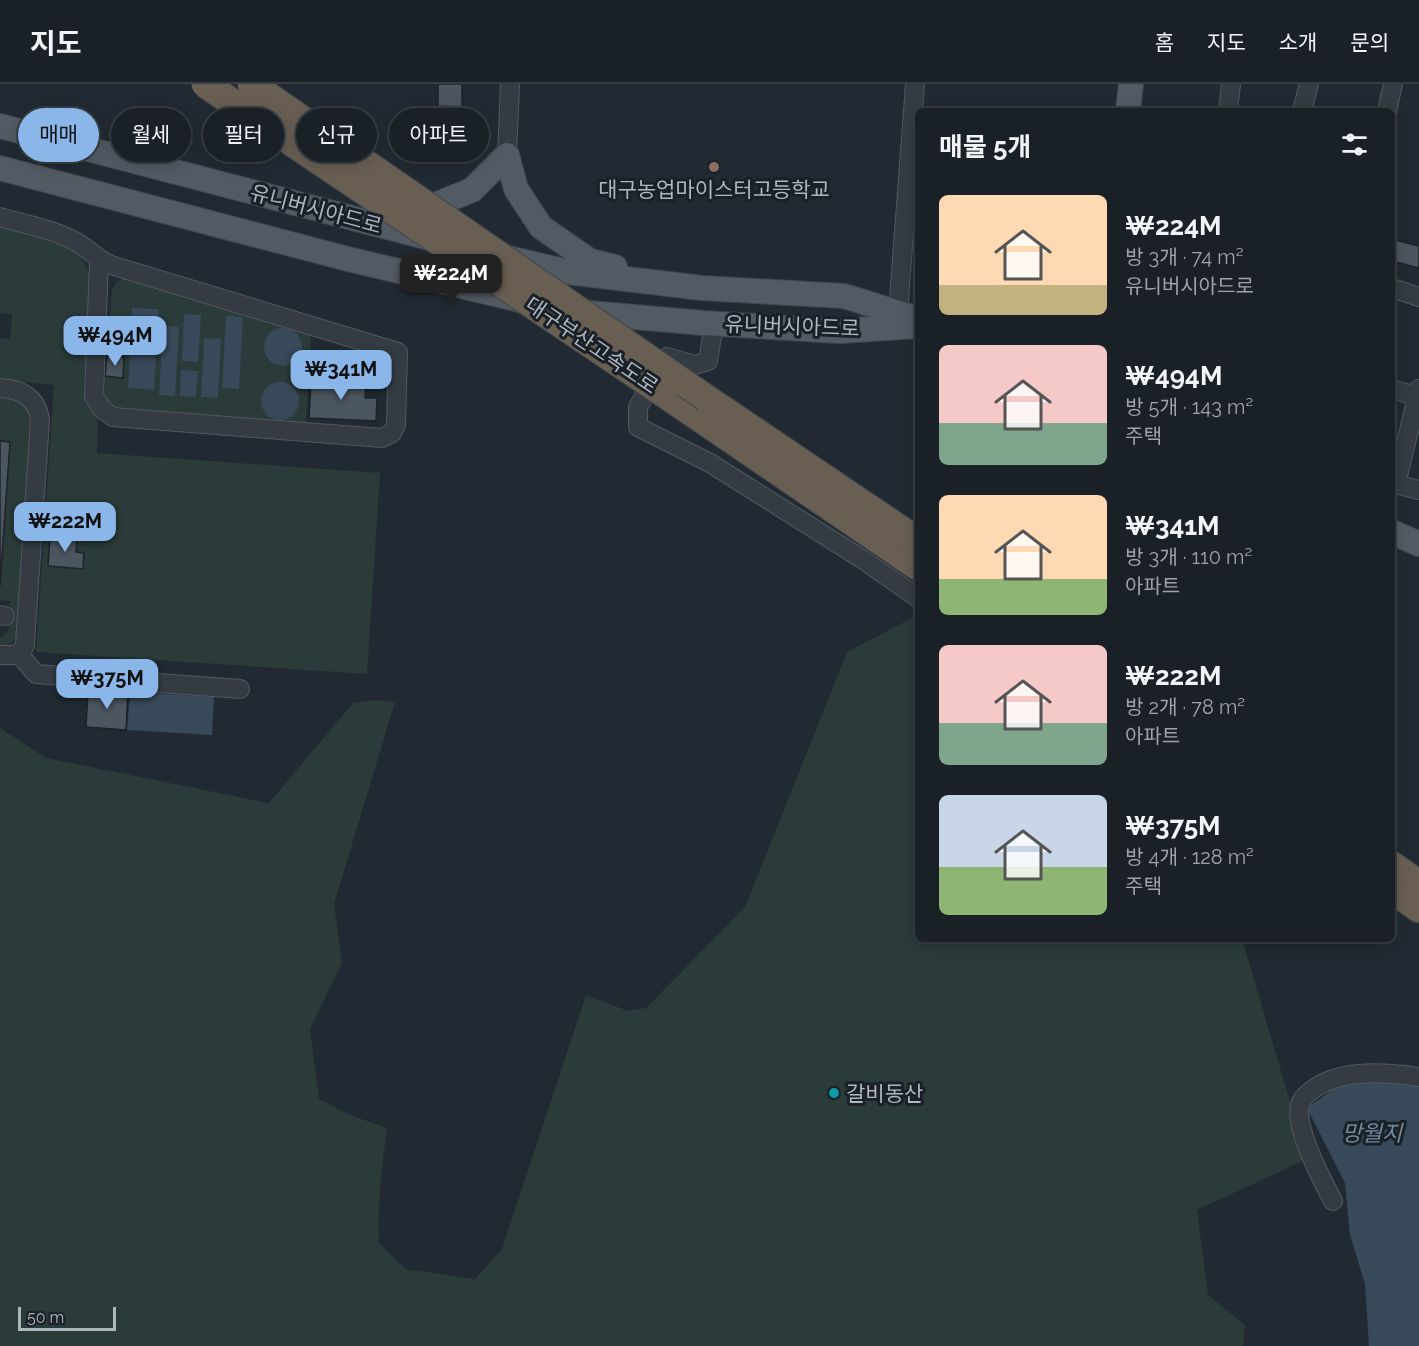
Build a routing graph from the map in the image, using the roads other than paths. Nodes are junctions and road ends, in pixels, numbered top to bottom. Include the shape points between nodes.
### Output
1 (205, 84) edge
2 (251, 84) edge
3 (510, 84) edge
4 (915, 84) edge
5 (1131, 84) edge
6 (1231, 84) edge
7 (1308, 84) edge
8 (1393, 84) edge
9 (1128, 108) edge
10 (1228, 108) edge
11 (1303, 108) edge
12 (1388, 108) edge
13 (0, 126) edge
14 (507, 155) junction
15 (0, 168) edge
16 (315, 209) junction
17 (0, 217) edge
18 (99, 261) junction
19 (702, 288) junction
20 (1395, 289) edge
21 (1419, 297) edge
22 (908, 316) edge
23 (714, 324) junction
24 (915, 326) edge
25 (0, 387) edge
26 (1395, 390) edge
27 (1418, 394) edge
28 (1419, 490) edge
29 (1395, 533) edge
30 (915, 540) edge
31 (1419, 544) edge
32 (915, 565) edge
33 (915, 596) edge
34 (9, 654) edge
35 (240, 689) dead end
36 (1395, 867) edge
37 (1419, 884) edge
38 (1395, 892) edge
39 (1419, 909) edge
40 (1419, 1077) edge
41 (1333, 1201) dead end

1 - 32 highway, 대구부산고속도로, bridge
2 - 30 highway, 대구부산고속도로, bridge
3 - 14 street
4 - 22 street via 906,227
5 - 9 main road
6 - 10 street
7 - 11 street
8 - 12 street
13 - 16 main road, 유니버시아드로
14 - 16 main road via 472,190 427,208
14 - 19 main road via 516,189 541,227 590,261
15 - 23 main road, 유니버시아드로 via 563,311
16 - 19 main road, 유니버시아드로 via 568,272
17 - 18 street via 78,243
18 - 18 street via 94,396 113,417 382,438 392,433 396,425 398,352
19 - 22 main road, 유니버시아드로 via 844,296
20 - 21 street
23 - 24 main road, 유니버시아드로 via 838,331
23 - 33 street via 708,362 695,365 667,357 638,407 638,427 710,463
25 - 34 street via 22,392 32,399 40,420 27,636 22,651
26 - 27 street
27 - 28 street via 1396,484
29 - 31 main road
34 - 35 street via 36,674
36 - 37 highway
38 - 39 highway
40 - 41 street via 1361,1073 1325,1081 1305,1094 1300,1106 1308,1149

